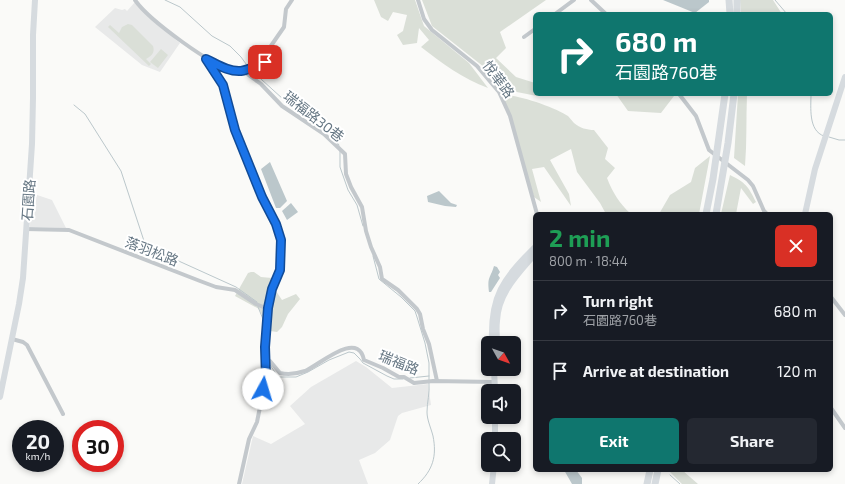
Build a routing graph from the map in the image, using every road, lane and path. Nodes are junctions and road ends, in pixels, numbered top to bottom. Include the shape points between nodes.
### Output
1 (36, 0) edge
2 (135, 0) edge
3 (292, 0) edge
4 (418, 0) edge
5 (574, 0) edge
6 (591, 0) edge
7 (729, 0) edge
8 (737, 0) edge
9 (558, 12) edge
10 (604, 12) edge
11 (730, 12) edge
12 (737, 12) edge
13 (533, 30) edge
14 (524, 37) dead end
15 (206, 59) junction
16 (243, 71) junction
17 (845, 77) edge
18 (845, 89) edge
19 (681, 96) edge
20 (725, 96) edge
21 (734, 96) edge
22 (829, 132) junction
23 (826, 141) junction
24 (537, 212) edge
25 (706, 212) edge
26 (716, 212) edge
27 (766, 212) edge
28 (805, 212) edge
29 (809, 212) edge
30 (26, 229) junction
31 (533, 249) edge
32 (533, 256) edge
33 (833, 300) edge
34 (268, 308) junction
35 (845, 315) edge
36 (492, 336) edge
37 (497, 336) edge
38 (12, 339) junction
39 (267, 361) junction
40 (495, 376) edge
41 (496, 376) edge
42 (437, 381) junction
43 (495, 382) junction
44 (0, 397) edge
45 (833, 411) edge
46 (63, 414) dead end
47 (845, 428) edge
48 (493, 472) edge
49 (650, 472) edge
50 (658, 472) edge
51 (239, 484) edge
52 (492, 484) edge
53 (647, 484) edge
54 (655, 484) edge

1 - 30 main road, 石園路 via 33,35 32,144
2 - 15 street via 174,36
3 - 16 street via 286,9 284,27 266,53 265,62
4 - 24 street, 悅華路 via 424,19 432,30 477,66 499,92 510,116
5 - 9 street
6 - 10 street
7 - 11 highway
8 - 12 highway
13 - 14 street
15 - 16 street via 224,68
15 - 34 street via 223,85 235,130 281,240 280,270
16 - 42 street, 瑞福路30巷 via 261,84 282,106 324,134 345,154 346,174 362,207 366,231 382,279 398,290 420,314
17 - 22 main road
18 - 22 main road
19 - 27 street via 696,116 709,150 751,183
20 - 25 highway
21 - 26 highway
22 - 23 main road
23 - 28 main road via 815,169
23 - 29 main road via 811,194
30 - 34 street, 落羽松路 via 69,230 216,287 235,290 257,305
30 - 38 main road, 石園路 via 23,278
31 - 36 main road via 508,276 498,293
32 - 37 main road via 510,284 501,300
33 - 35 street
34 - 39 street
38 - 44 main road, 石園路
38 - 46 street via 27,345
39 - 42 street, 瑞福路 via 280,373 294,374 306,370 329,355 353,347 363,354 364,360 399,377 407,378 414,383
39 - 51 street via 256,422 249,439
40 - 43 main road
41 - 43 main road
42 - 43 street, 瑞福路
45 - 47 street
48 - 52 main road
49 - 53 highway
50 - 54 highway

